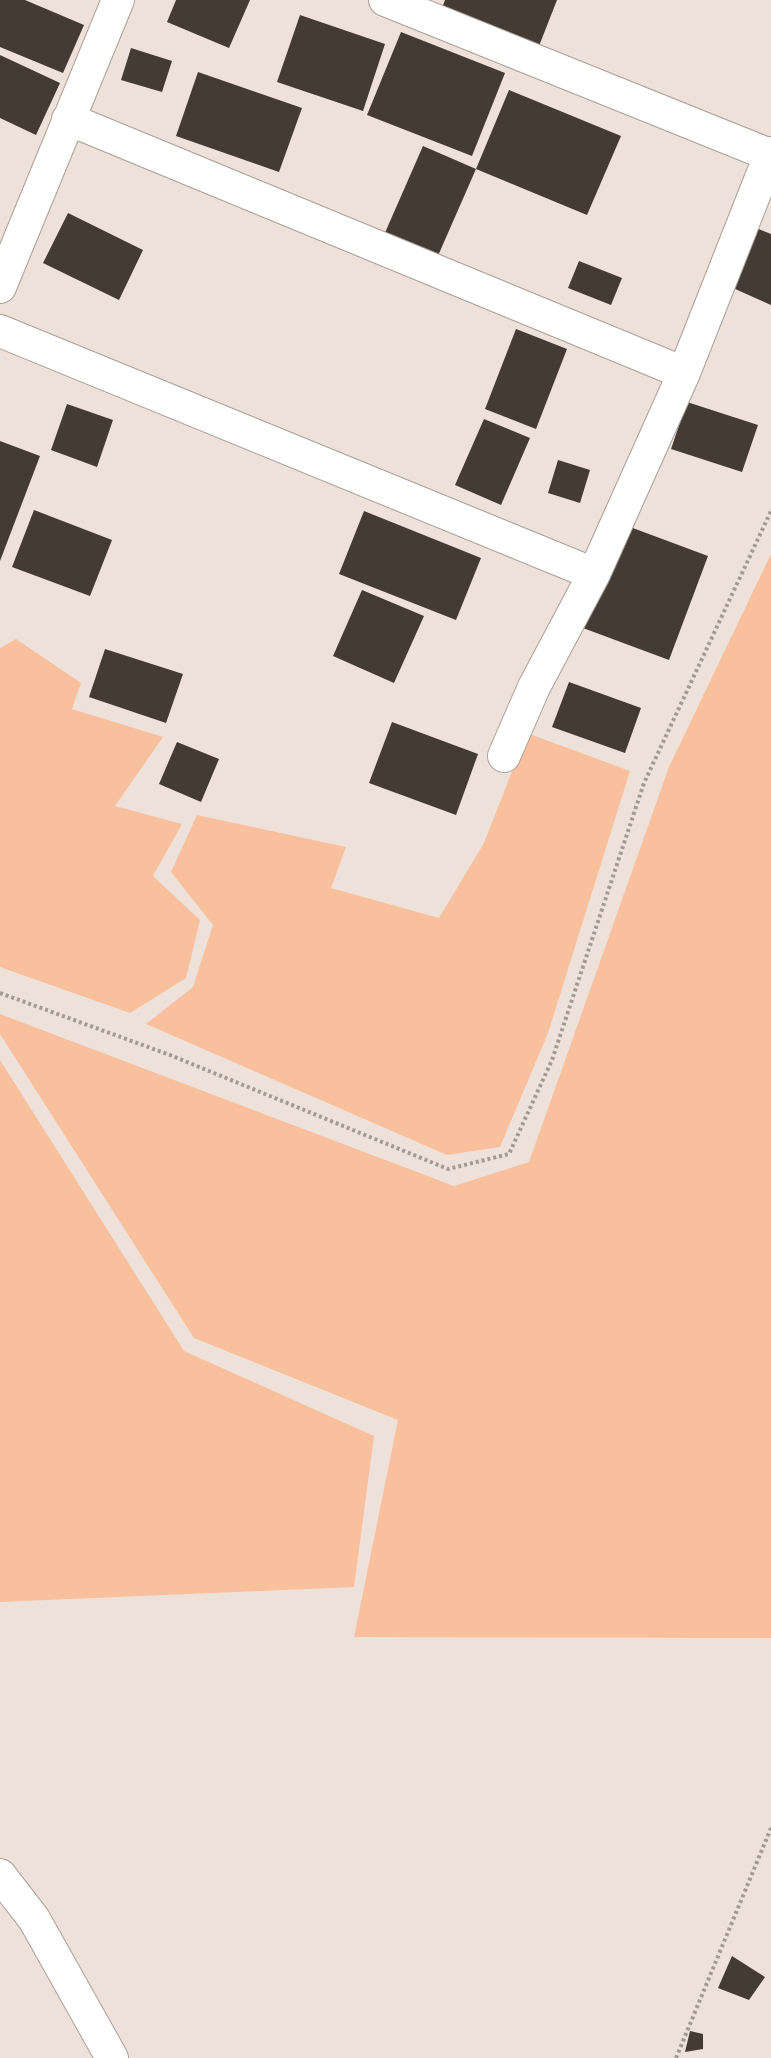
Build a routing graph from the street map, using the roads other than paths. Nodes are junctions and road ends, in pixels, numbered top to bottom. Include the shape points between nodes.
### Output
1 (118, 0) edge
2 (385, 0) edge
3 (68, 119) junction
4 (771, 154) edge
5 (0, 286) edge
6 (0, 331) edge
7 (684, 373) junction
8 (594, 574) junction
9 (504, 756) dead end
10 (0, 1875) edge
11 (112, 2058) edge

1 - 3 street
2 - 4 street
3 - 5 street
3 - 7 street
4 - 7 street
6 - 8 street
7 - 8 street
8 - 9 street via 534,687
10 - 11 street via 34,1919

